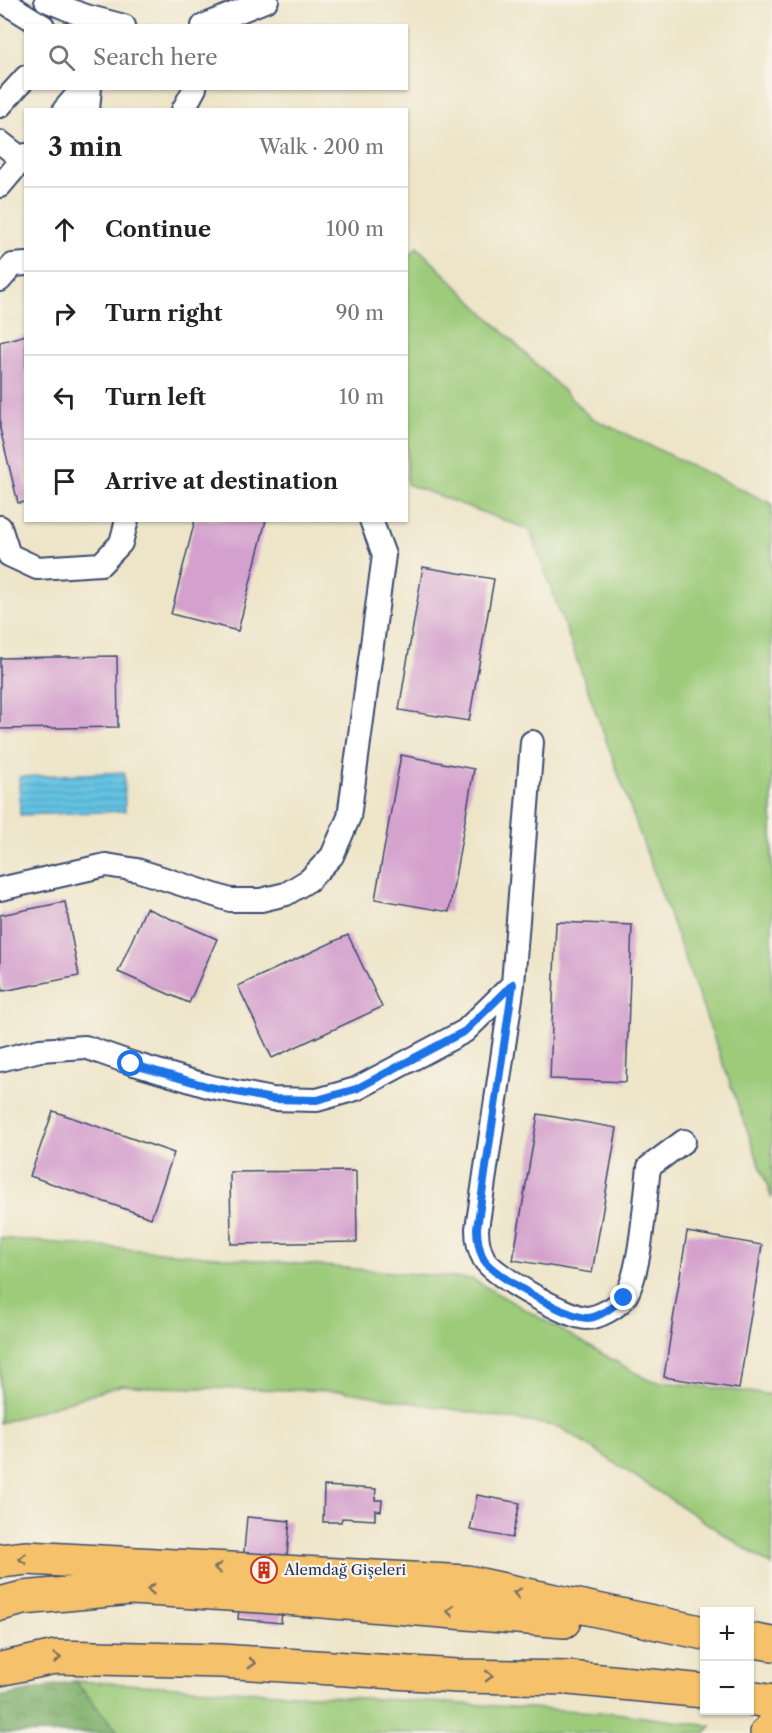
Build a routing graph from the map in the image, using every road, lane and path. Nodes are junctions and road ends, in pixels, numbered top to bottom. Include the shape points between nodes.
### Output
1 (1, 0) edge
2 (46, 0) edge
3 (258, 3) edge
4 (87, 20) edge
5 (40, 24) edge
6 (112, 24) edge
7 (208, 24) edge
8 (238, 24) edge
9 (24, 79) edge
10 (81, 90) edge
11 (90, 90) edge
12 (0, 106) edge
13 (66, 108) edge
14 (88, 108) edge
15 (0, 142) edge
16 (24, 157) edge
17 (0, 186) edge
18 (127, 522) edge
19 (372, 522) edge
20 (0, 527) edge
21 (532, 742) dead end
22 (0, 889) edge
23 (513, 984) junction
24 (0, 1060) edge
25 (684, 1140) dead end
26 (0, 1561) edge
27 (0, 1604) edge
28 (700, 1632) edge
29 (700, 1632) edge
30 (754, 1641) edge
31 (772, 1644) edge
32 (0, 1668) edge
33 (694, 1689) edge
34 (754, 1699) edge
35 (772, 1702) edge
36 (772, 1728) edge
37 (767, 1733) edge

1 - 5 street
2 - 4 street
3 - 7 street
3 - 8 street
4 - 6 street
9 - 12 street
10 - 13 street
11 - 14 street
15 - 16 street
16 - 17 street
18 - 20 street via 122,543 101,564 37,568 9,555
19 - 22 street via 384,555 348,817 332,856 309,880 286,894 261,900 230,900 137,870 106,865
21 - 23 street
23 - 24 street via 465,1031 356,1089 317,1100 272,1099 210,1087 85,1047 40,1050
23 - 25 street via 477,1228 485,1261 506,1280 575,1317 589,1318 605,1312 624,1298 634,1278 649,1167
28 -> 26 highway via 466,1582 27,1558
29 -> 27 highway via 131,1588 23,1598
30 - 31 highway
32 -> 33 highway via 55,1657 221,1661 457,1676 569,1678
34 - 35 highway
36 - 37 highway

